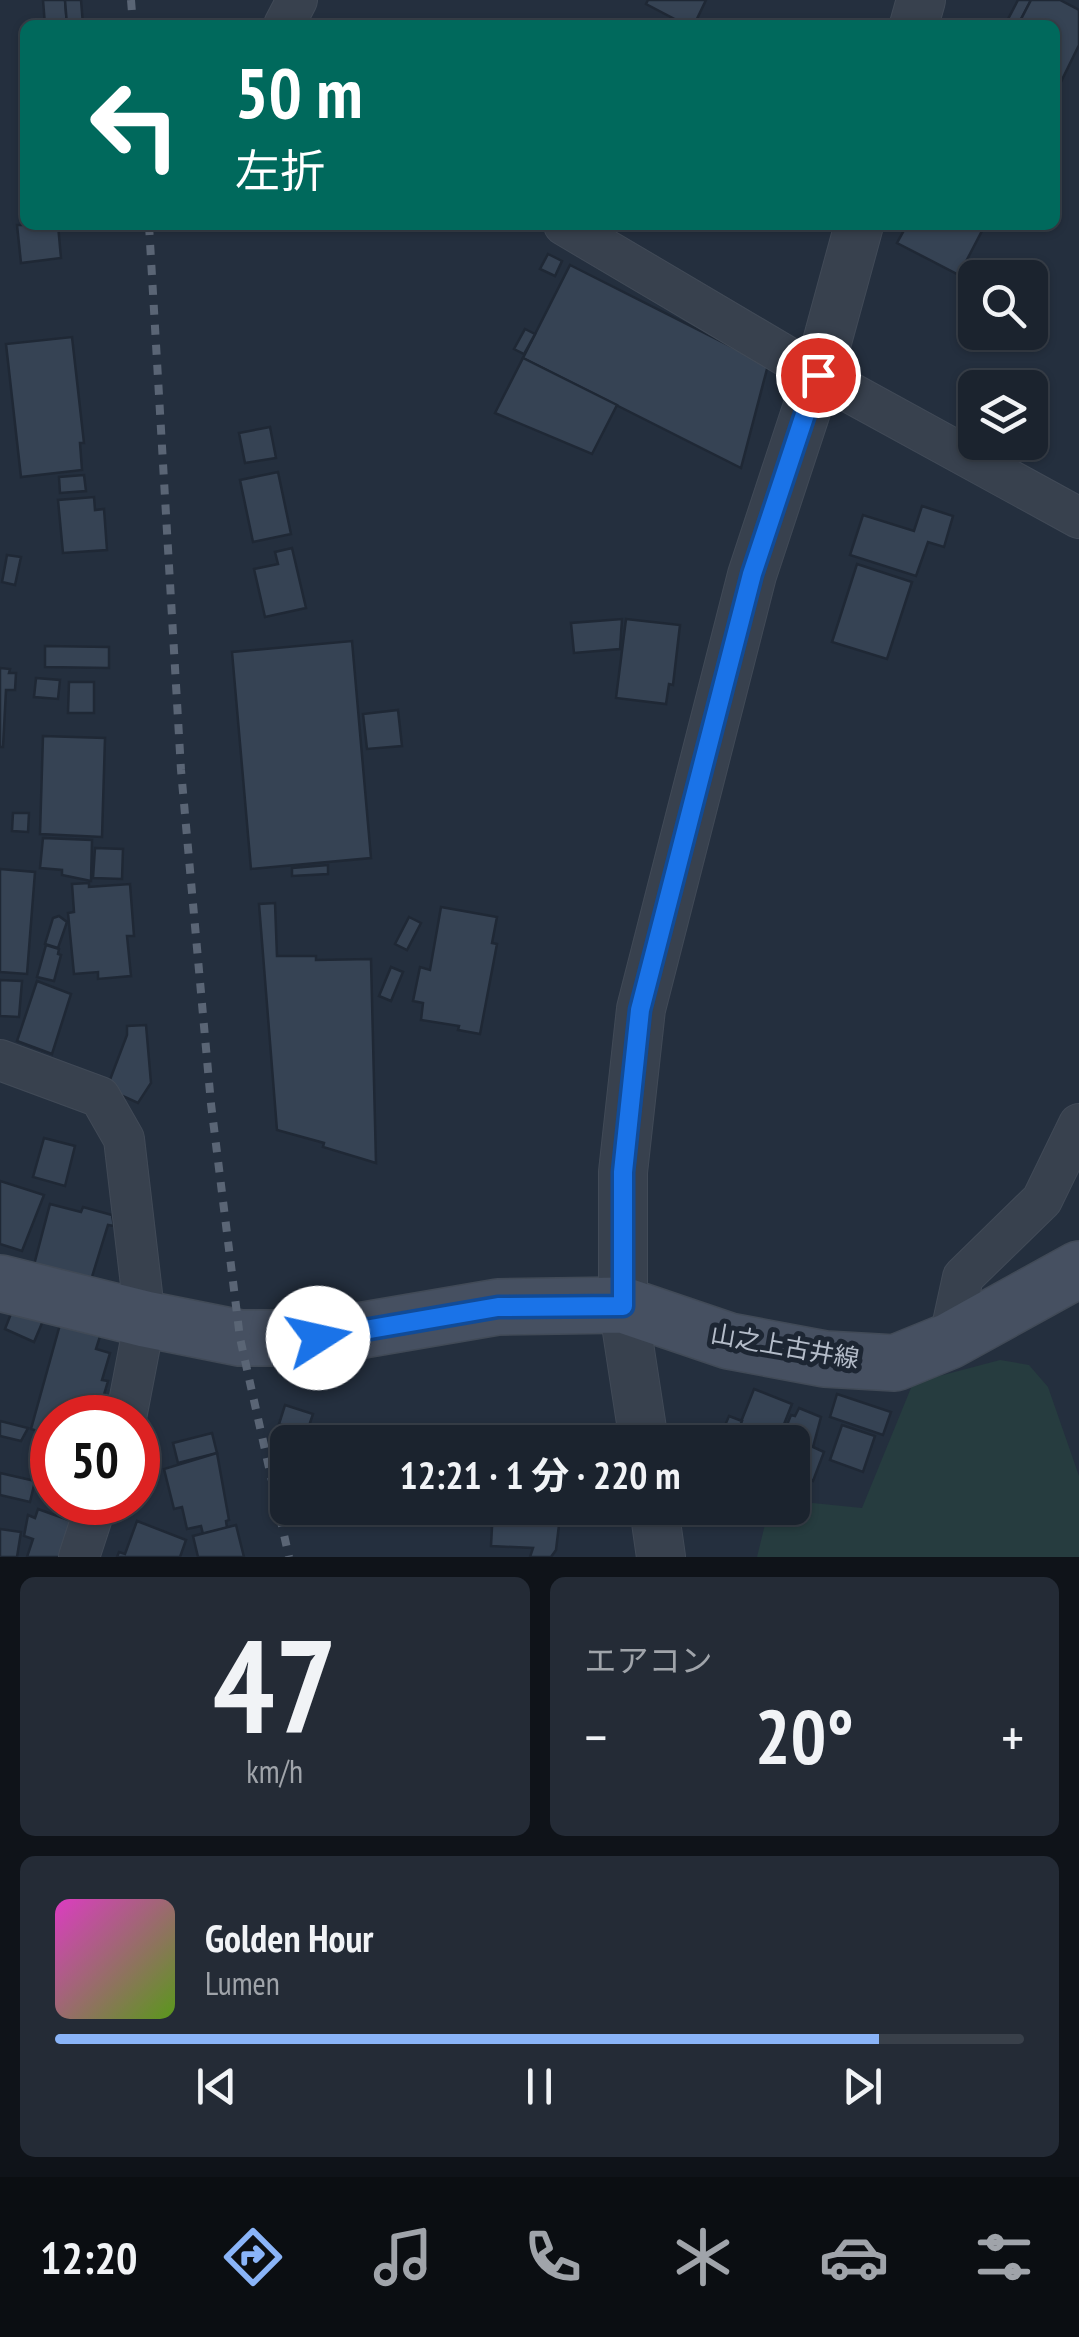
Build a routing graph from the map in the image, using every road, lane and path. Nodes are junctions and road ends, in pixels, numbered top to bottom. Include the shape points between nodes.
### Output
1 (572, 230) edge
2 (858, 230) edge
3 (818, 375) junction
4 (1079, 518) edge
5 (0, 1060) edge
6 (1079, 1124) edge
7 (1079, 1269) edge
8 (0, 1283) edge
9 (623, 1306) junction
10 (145, 1319) junction
11 (950, 1341) junction
12 (130, 1395) edge
13 (641, 1425) edge
14 (89, 1525) edge
15 (656, 1525) edge
16 (79, 1557) edge
17 (661, 1557) edge

1 - 3 street
2 - 3 street
3 - 4 street
3 - 9 street via 752,574 640,1010 623,1172
5 - 10 street via 100,1096 124,1139
6 - 11 street via 1042,1200 963,1278
7 - 11 main road, 山之上古井線
8 - 10 main road, 山之上古井線
9 - 10 main road, 山之上古井線 via 498,1307 318,1338 240,1338
9 - 11 main road, 山之上古井線 via 729,1341 825,1359 895,1362
9 - 13 street
10 - 12 street
14 - 16 street
15 - 17 street

